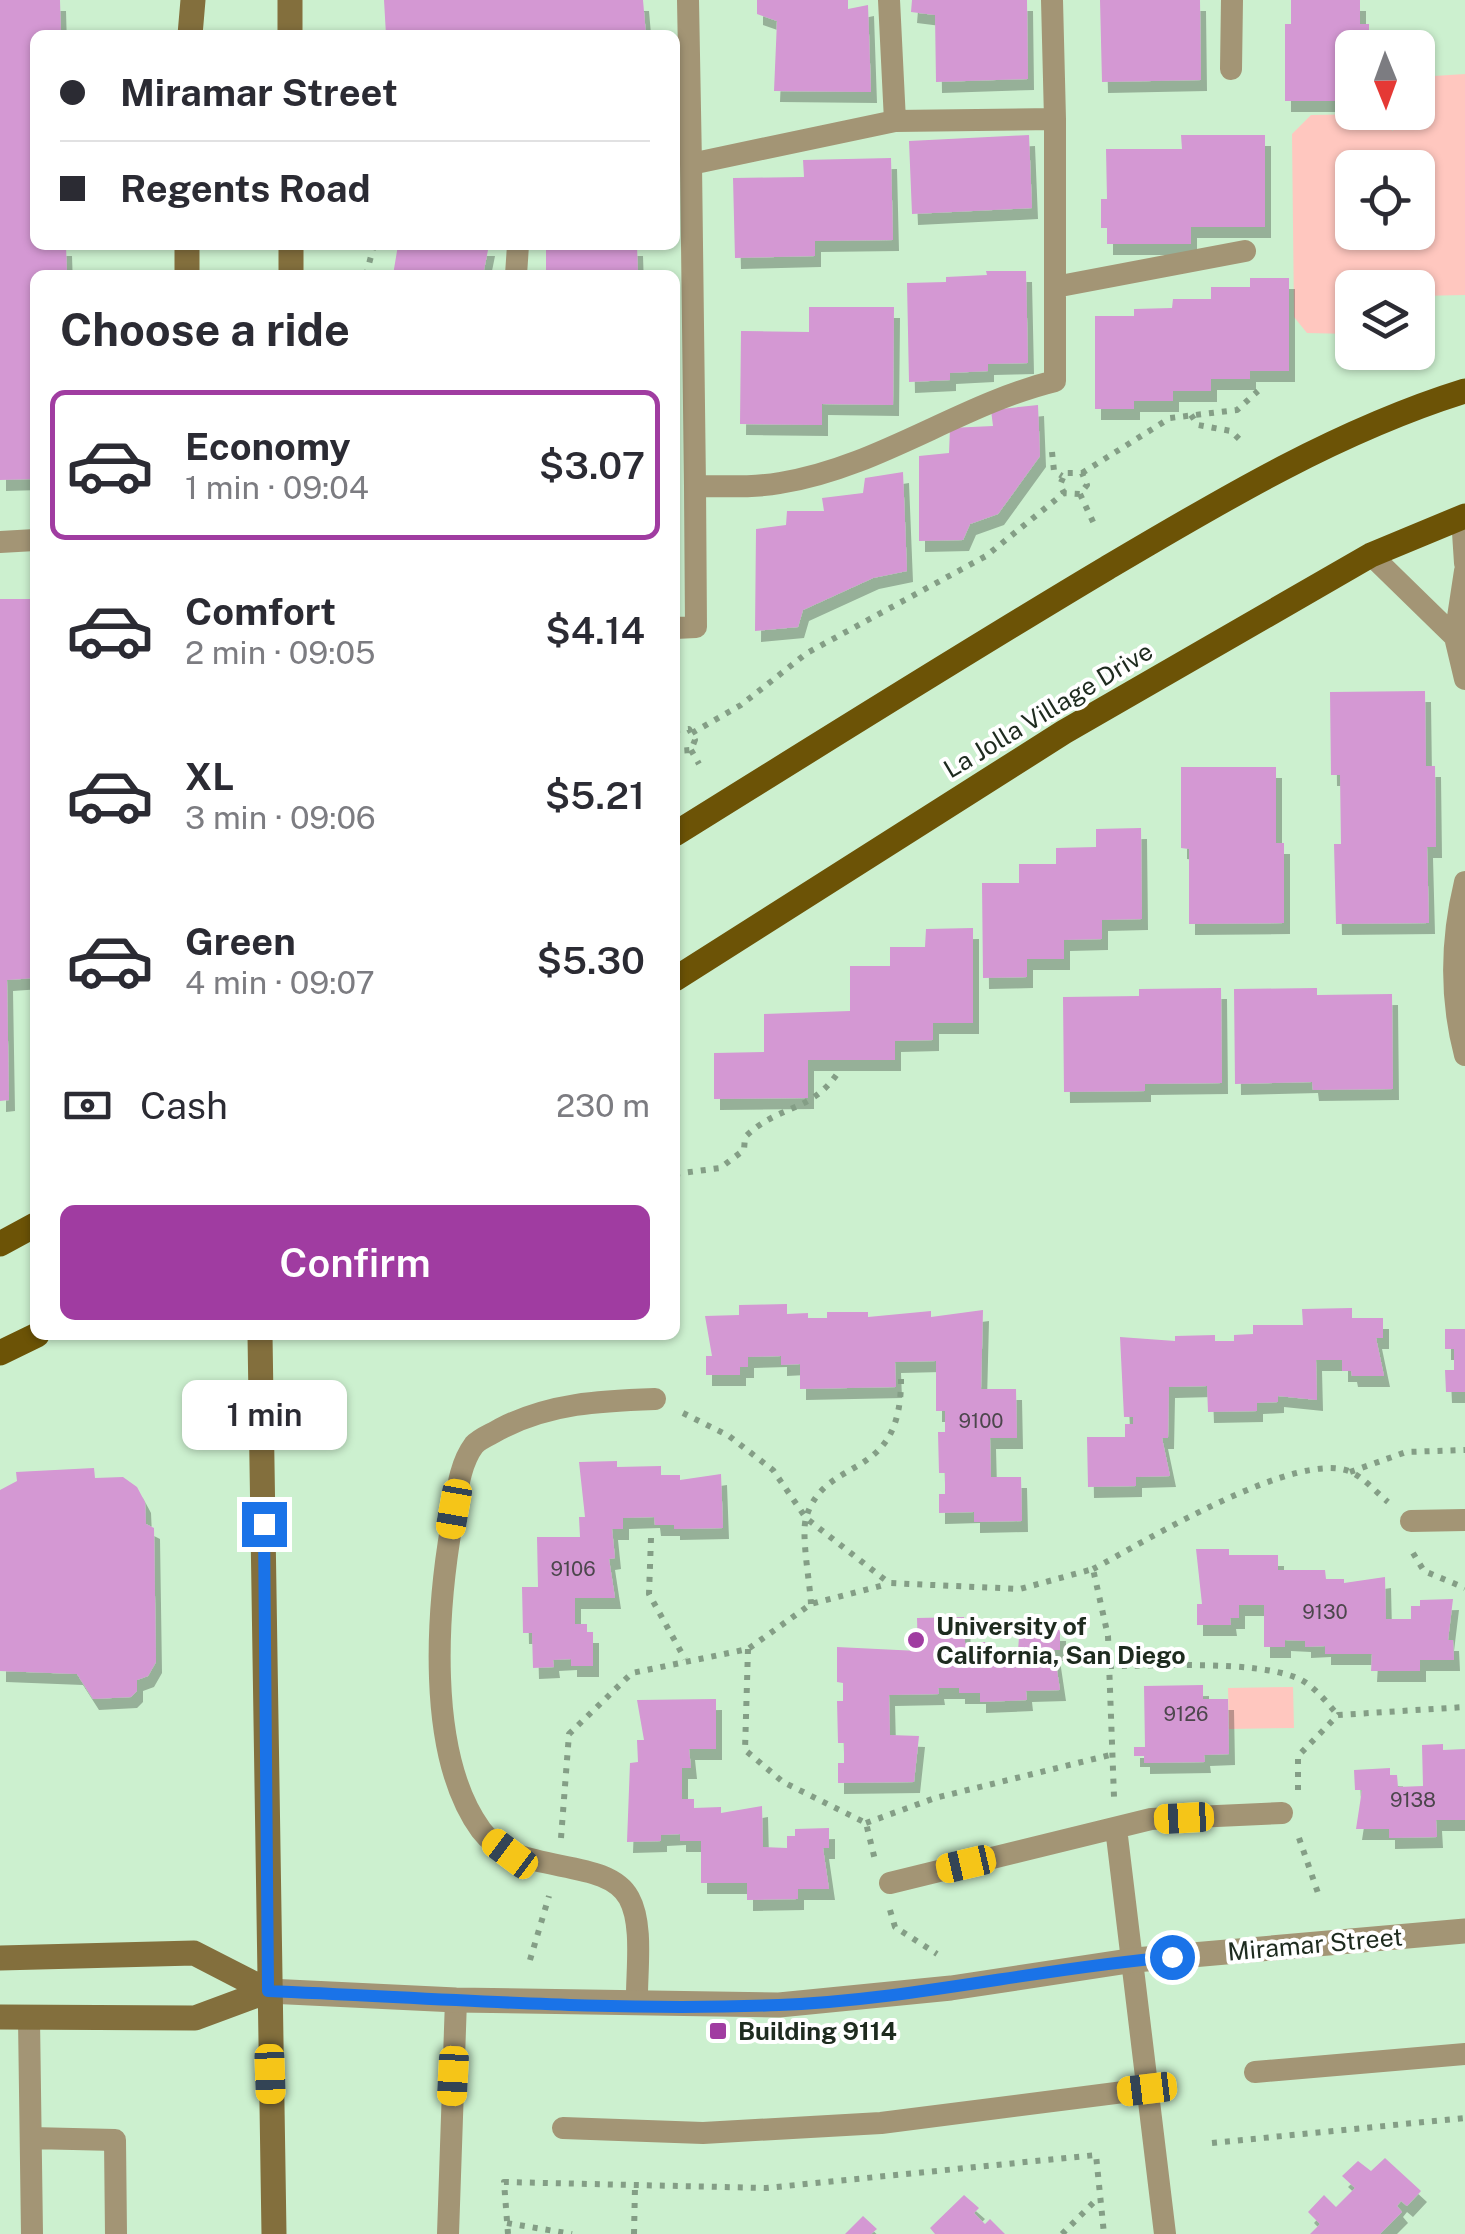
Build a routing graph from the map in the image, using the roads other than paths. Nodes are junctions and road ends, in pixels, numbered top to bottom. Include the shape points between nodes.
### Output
1 (193, 0) edge
2 (290, 0) edge
3 (688, 0) edge
4 (889, 0) edge
5 (1052, 0) edge
6 (1232, 0) edge
7 (190, 30) edge
8 (290, 30) edge
9 (1231, 69) dead end
10 (681, 80) edge
11 (1055, 119) junction
12 (896, 122) junction
13 (692, 164) junction
14 (1245, 251) dead end
15 (1055, 286) junction
16 (1465, 391) edge
17 (696, 486) junction
18 (1464, 516) edge
19 (30, 540) edge
20 (0, 542) edge
21 (1371, 555) junction
22 (1465, 563) edge
23 (1465, 571) edge
24 (680, 628) edge
25 (1455, 637) junction
26 (1465, 679) edge
27 (680, 831) edge
28 (1465, 882) edge
29 (680, 976) edge
30 (1465, 1055) edge
31 (30, 1228) edge
32 (0, 1244) edge
33 (30, 1338) edge
34 (260, 1340) edge
35 (0, 1353) edge
36 (655, 1399) road end
37 (1465, 1520) edge
38 (1412, 1522) road end
39 (1290, 1821) road end
40 (1116, 1828) junction
41 (890, 1883) dead end
42 (1465, 1931) edge
43 (0, 1958) edge
44 (1135, 1960) junction
45 (268, 1991) junction
46 (456, 2000) junction
47 (637, 2004) junction
48 (0, 2016) edge
49 (29, 2019) junction
50 (1465, 2054) edge
51 (1255, 2072) dead end
52 (1147, 2089) junction
53 (563, 2128) dead end
54 (32, 2138) junction
55 (32, 2234) edge
56 (116, 2234) edge
57 (274, 2234) edge
58 (448, 2234) edge
59 (1165, 2234) edge

1 - 7 main road
2 - 8 main road
3 - 10 lane
4 - 12 lane
5 - 11 lane
6 - 9 lane
10 - 13 lane
11 - 12 lane
11 - 15 lane
12 - 13 lane
13 - 17 lane
14 - 15 lane
15 - 17 lane via 1055,381 815,474 782,483
16 - 27 main road via 1224,499
17 - 24 lane via 696,627
18 - 21 main road, La Jolla Village Drive
18 - 22 lane
19 - 20 lane
21 - 25 lane
21 - 29 main road, La Jolla Village Drive via 1064,732
23 - 25 lane
25 - 26 lane
28 - 30 lane via 1455,923 1454,1012
31 - 32 main road
33 - 35 main road
34 - 45 main road
36 - 47 lane via 580,1402 526,1416 476,1442 460,1474 440,1601 446,1730 464,1800 483,1833 510,1854 595,1874 629,1898
37 - 38 lane
39 - 40 lane via 1151,1819
40 - 41 lane
40 - 44 lane
42 - 44 street, Miramar Street
43 - 45 main road via 194,1953
44 - 47 street, Miramar Street via 779,2005
44 - 52 lane
45 - 46 street, Miramar Street
45 - 49 main road via 195,2018
45 - 57 main road
46 - 47 street, Miramar Street
46 - 58 lane
48 - 49 main road
49 - 54 lane
50 - 51 lane
52 - 53 lane via 881,2124 703,2133
52 - 59 lane
54 - 55 lane
54 - 56 lane via 115,2140

